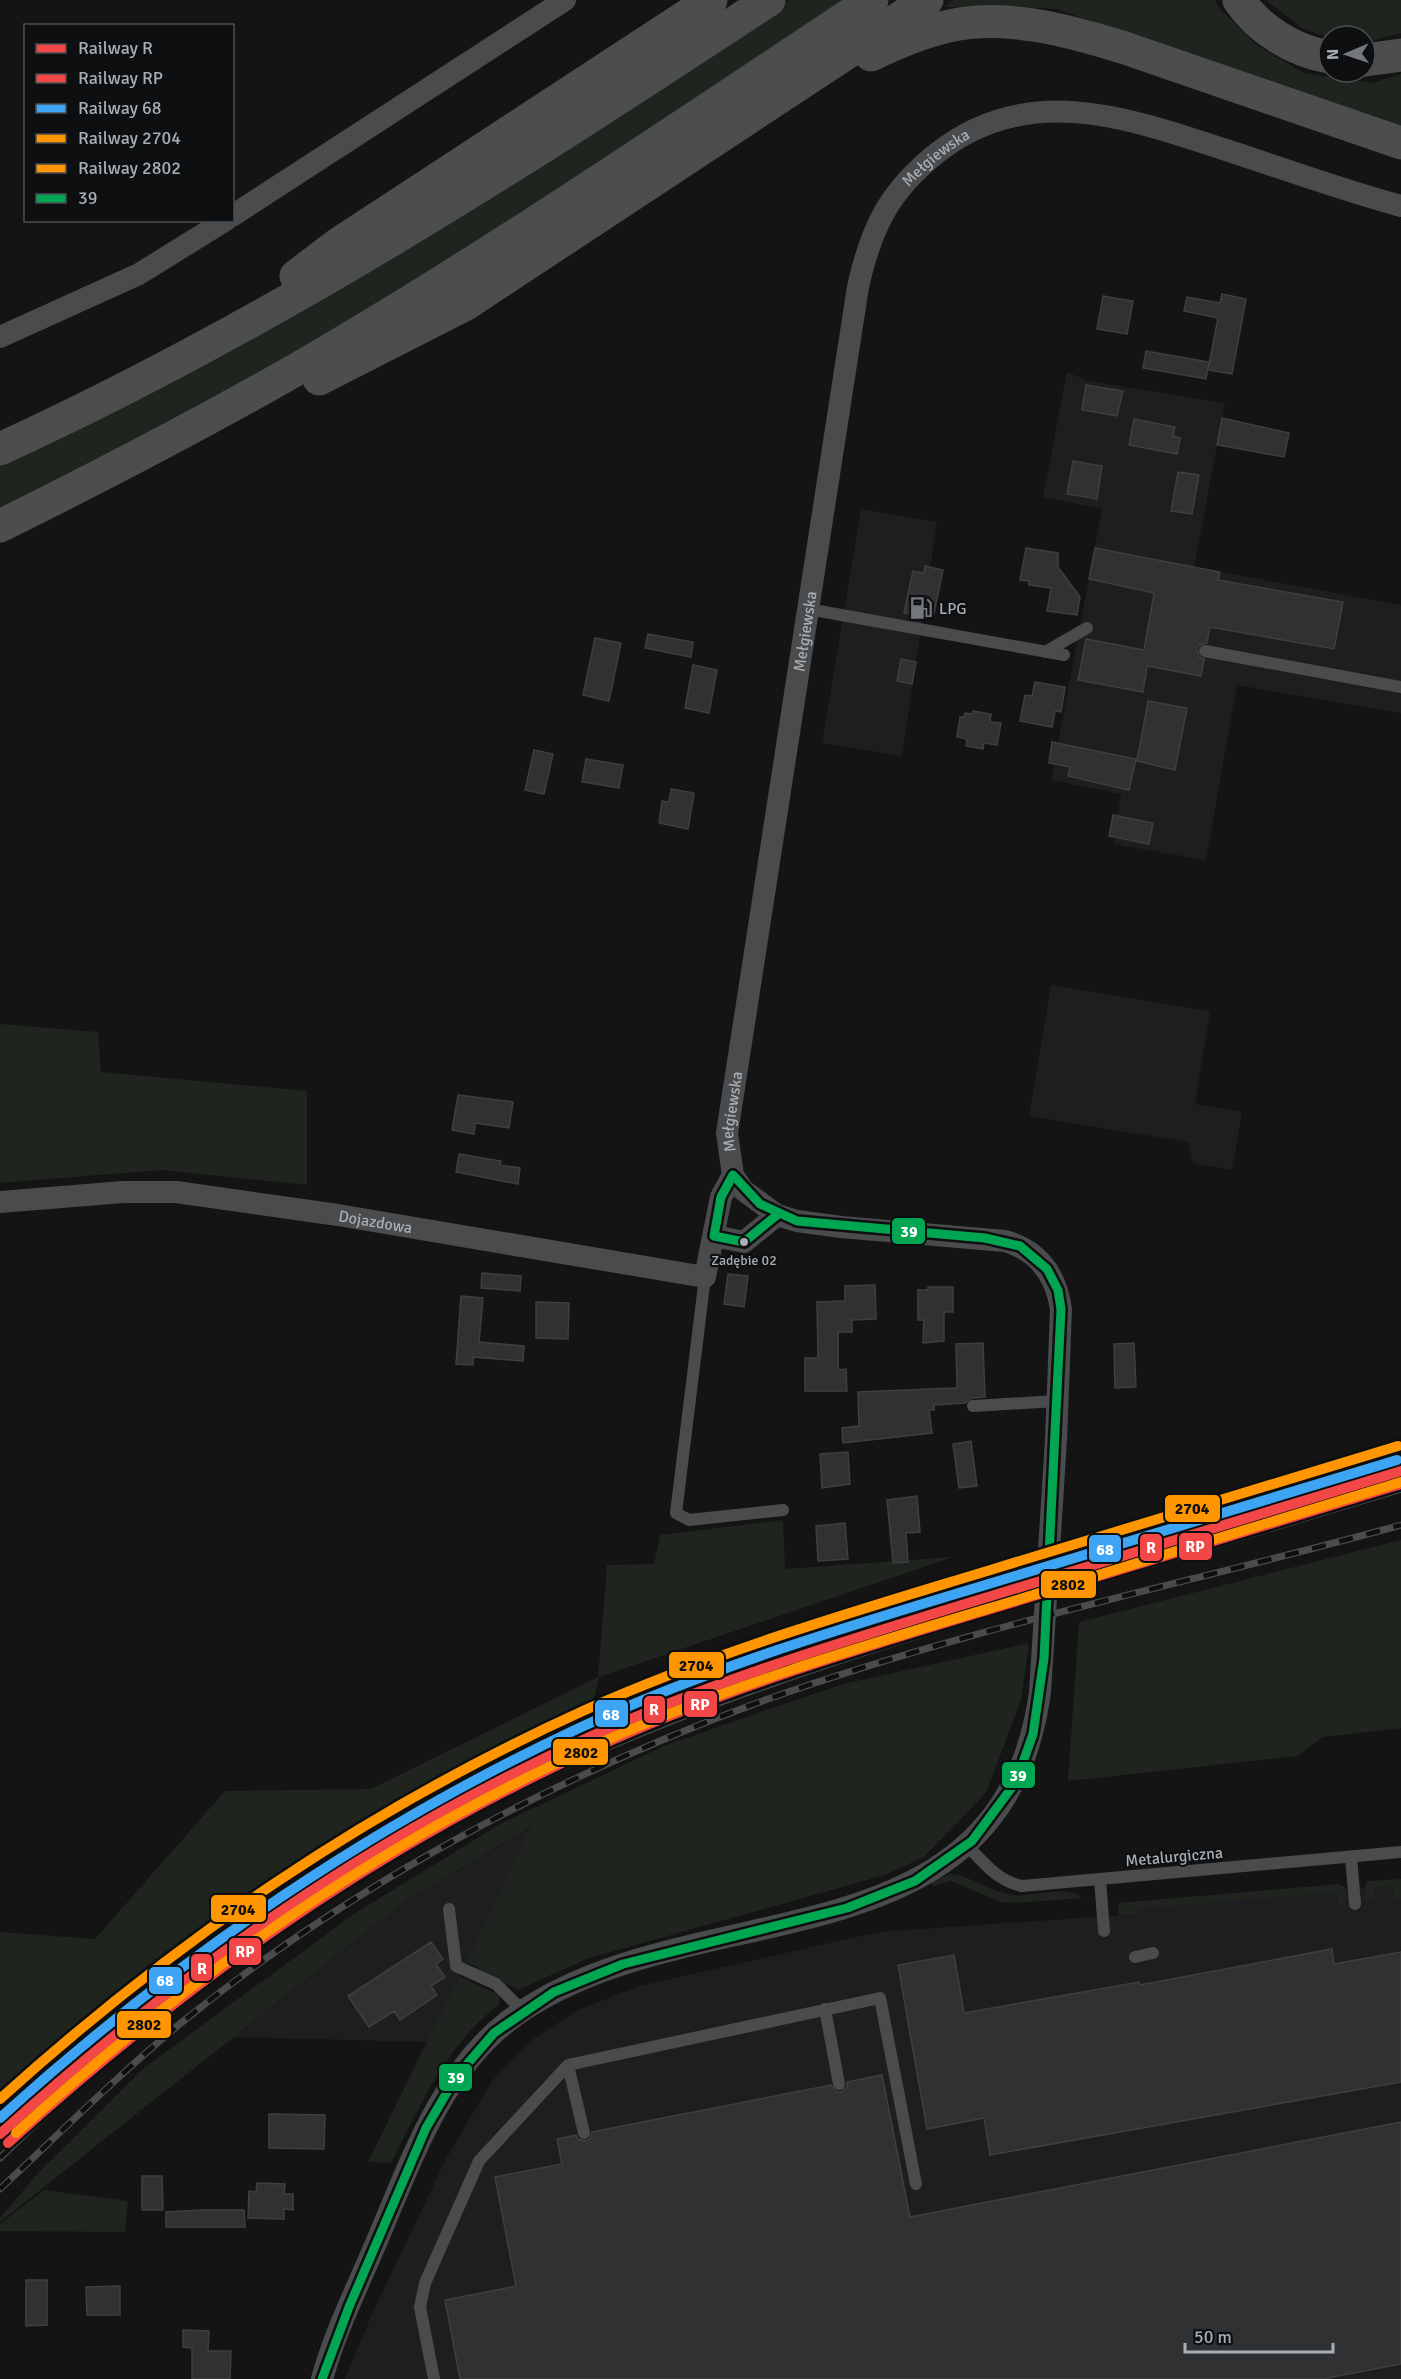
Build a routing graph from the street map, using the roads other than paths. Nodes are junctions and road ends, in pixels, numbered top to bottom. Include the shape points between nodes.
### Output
1 (565, 0) edge
2 (711, 0) edge
3 (769, 0) edge
4 (872, 0) edge
5 (927, 0) edge
6 (1239, 0) edge
7 (1317, 53) edge
8 (1401, 55) edge
9 (1377, 58) edge
10 (734, 128) junction
11 (1401, 143) edge
12 (1401, 206) edge
13 (234, 215) edge
14 (223, 222) edge
15 (0, 337) edge
16 (204, 346) junction
17 (0, 449) edge
18 (98, 477) junction
19 (0, 526) edge
20 (808, 609) junction
21 (1087, 628) dead end
22 (1205, 651) dead end
23 (1045, 652) junction
24 (1064, 656) dead end
25 (1401, 687) edge
26 (733, 1175) junction
27 (0, 1202) edge
28 (777, 1215) junction
29 (714, 1236) junction
30 (705, 1277) junction
31 (1058, 1401) junction
32 (973, 1406) dead end
33 (783, 1509) dead end
34 (966, 1844) junction
35 (1401, 1852) edge
36 (1351, 1857) junction
37 (1100, 1879) junction
38 (1355, 1904) dead end
39 (449, 1909) dead end
40 (1104, 1931) dead end
41 (1153, 1953) dead end
42 (1135, 1957) dead end
43 (825, 2009) junction
44 (523, 2011) junction
45 (568, 2065) junction
46 (839, 2084) dead end
47 (584, 2133) dead end
48 (916, 2184) dead end
49 (322, 2379) edge
50 (434, 2379) edge

1 - 13 street
2 - 16 highway via 338,244
3 - 16 highway via 450,206
4 - 18 highway via 376,321 230,407
5 - 10 highway
6 - 7 highway via 1267,30 1290,44
8 - 9 highway
10 - 11 highway via 892,45 951,25 1006,22 1081,34
10 - 18 highway via 466,304 225,426
12 - 20 street, Mełgiewska via 1155,126 1102,114 1030,112 976,129 946,146 902,184 885,209 866,253
14 - 15 street via 139,274
16 - 17 highway
18 - 19 highway
20 - 23 lane
20 - 26 street, Mełgiewska via 727,1132
21 - 23 lane
22 - 25 lane
23 - 24 lane
26 - 28 street, Mełgiewska via 743,1190
26 - 29 street via 721,1197
27 - 30 street, Dojazdowa via 123,1192 176,1192
28 - 29 street via 744,1242
28 - 31 street, Mełgiewska via 841,1227 985,1238 1020,1246 1042,1263 1058,1290
29 - 30 street
30 - 33 lane via 676,1513 689,1520
31 - 32 lane
31 - 34 street, Mełgiewska via 1037,1715 1017,1780 998,1812
34 - 37 lane, Metalurgiczna via 994,1874 1012,1884
34 - 44 street, Mełgiewska via 923,1876 869,1902 628,1961 577,1980
35 - 36 lane, Metalurgiczna
36 - 37 lane, Metalurgiczna
36 - 38 lane
37 - 40 lane
39 - 44 lane via 456,1966 496,1984
41 - 42 lane
43 - 45 lane
43 - 46 lane
43 - 48 lane via 880,1998
44 - 49 street, Mełgiewska via 480,2048 436,2112 343,2319
45 - 47 lane
45 - 50 lane via 479,2161 425,2283 420,2307

